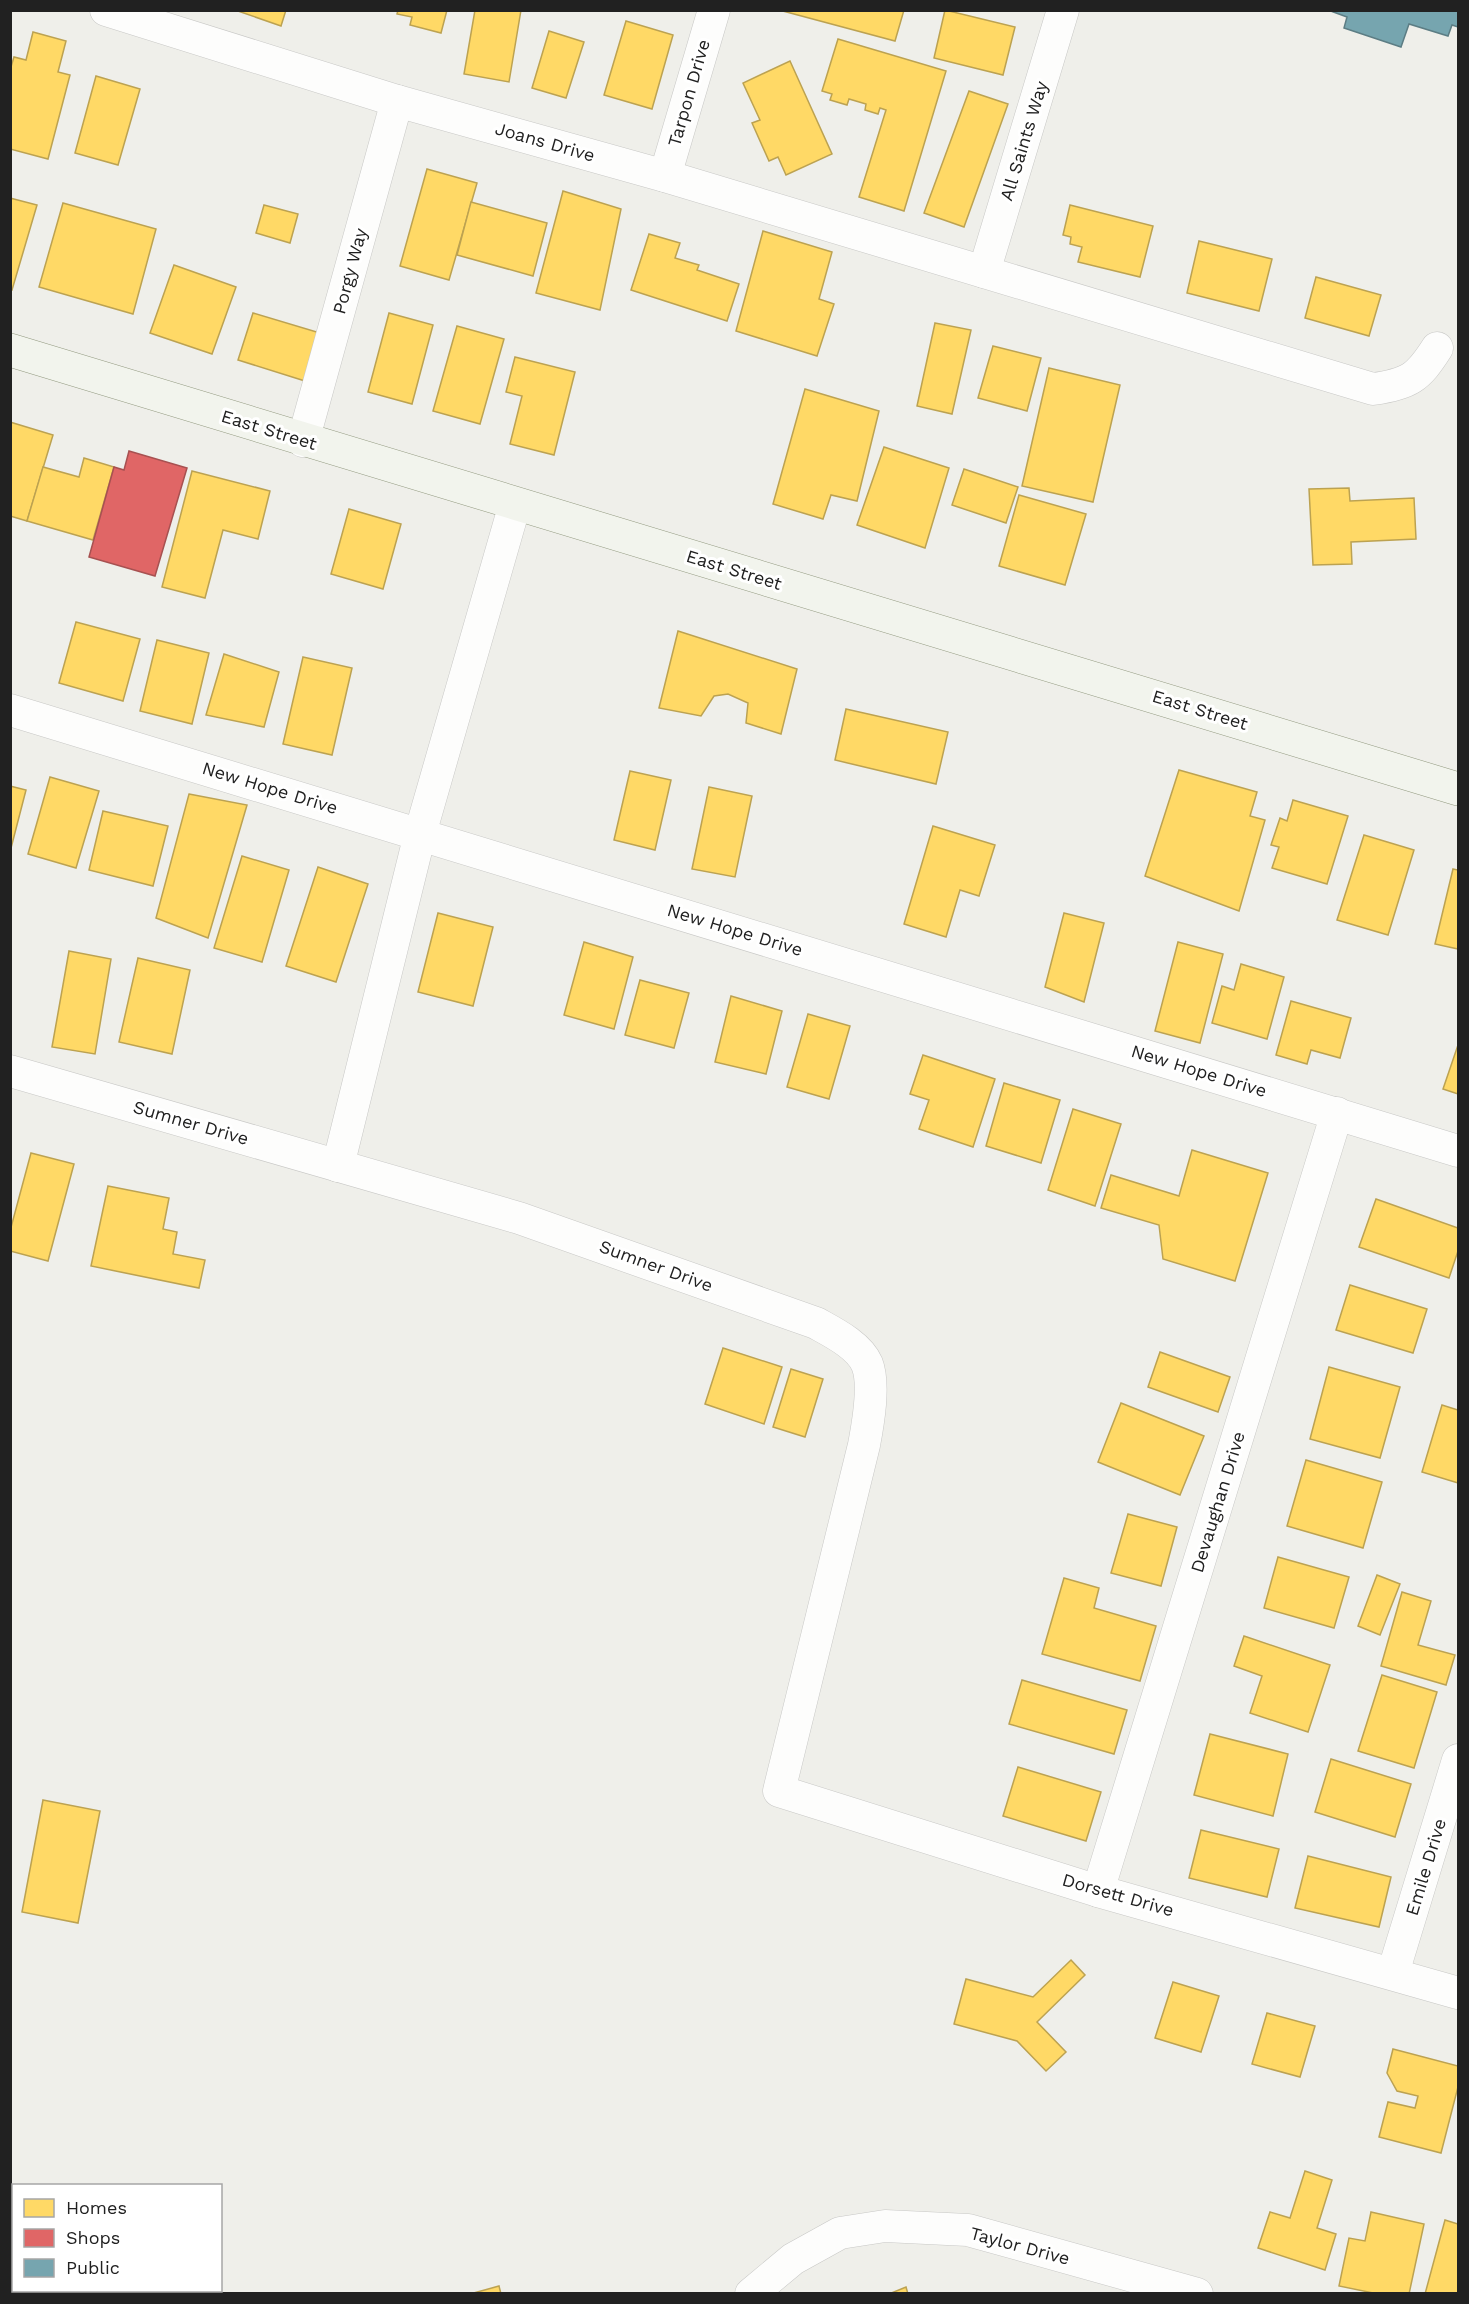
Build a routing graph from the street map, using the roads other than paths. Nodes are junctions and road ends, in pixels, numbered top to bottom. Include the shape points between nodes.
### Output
1 (106, 10) edge
2 (714, 10) edge
3 (1063, 10) edge
4 (397, 101) junction
5 (665, 176) junction
6 (984, 272) junction
7 (1437, 348) dead end
8 (10, 350) edge
9 (303, 441) junction
10 (515, 504) junction
11 (10, 710) edge
12 (1458, 789) edge
13 (420, 834) junction
14 (10, 1071) edge
15 (1337, 1113) junction
16 (1458, 1151) edge
17 (338, 1166) junction
18 (1458, 1760) edge
19 (778, 1791) joint
20 (1098, 1891) junction
21 (1393, 1973) junction
22 (1458, 1993) edge
23 (751, 2294) edge
24 (1197, 2294) edge

1 - 4 street, Joans Drive
2 - 5 street, Tarpon Drive
3 - 6 street, All Saints Way
4 - 5 street, Joans Drive
4 - 9 street, Porgy Way
5 - 6 street, Joans Drive
6 - 7 street, Joans Drive via 1373,389 1395,386 1421,372
8 - 9 main road, East Street
9 - 10 main road, East Street
10 - 12 main road, East Street
10 - 13 street
11 - 13 street, New Hope Drive
13 - 15 street, New Hope Drive
13 - 17 street
14 - 17 street, Sumner Drive
15 - 16 street, New Hope Drive
15 - 20 street, Devaughan Drive
17 - 19 street, Sumner Drive via 519,1218 816,1323 844,1338 867,1364 870,1407 864,1445
18 - 21 street, Emile Drive
19 - 20 street, Dorsett Drive
20 - 21 street, Dorsett Drive
21 - 22 street, Dorsett Drive
23 - 24 street, Taylor Drive via 793,2259 840,2233 885,2226 968,2230

